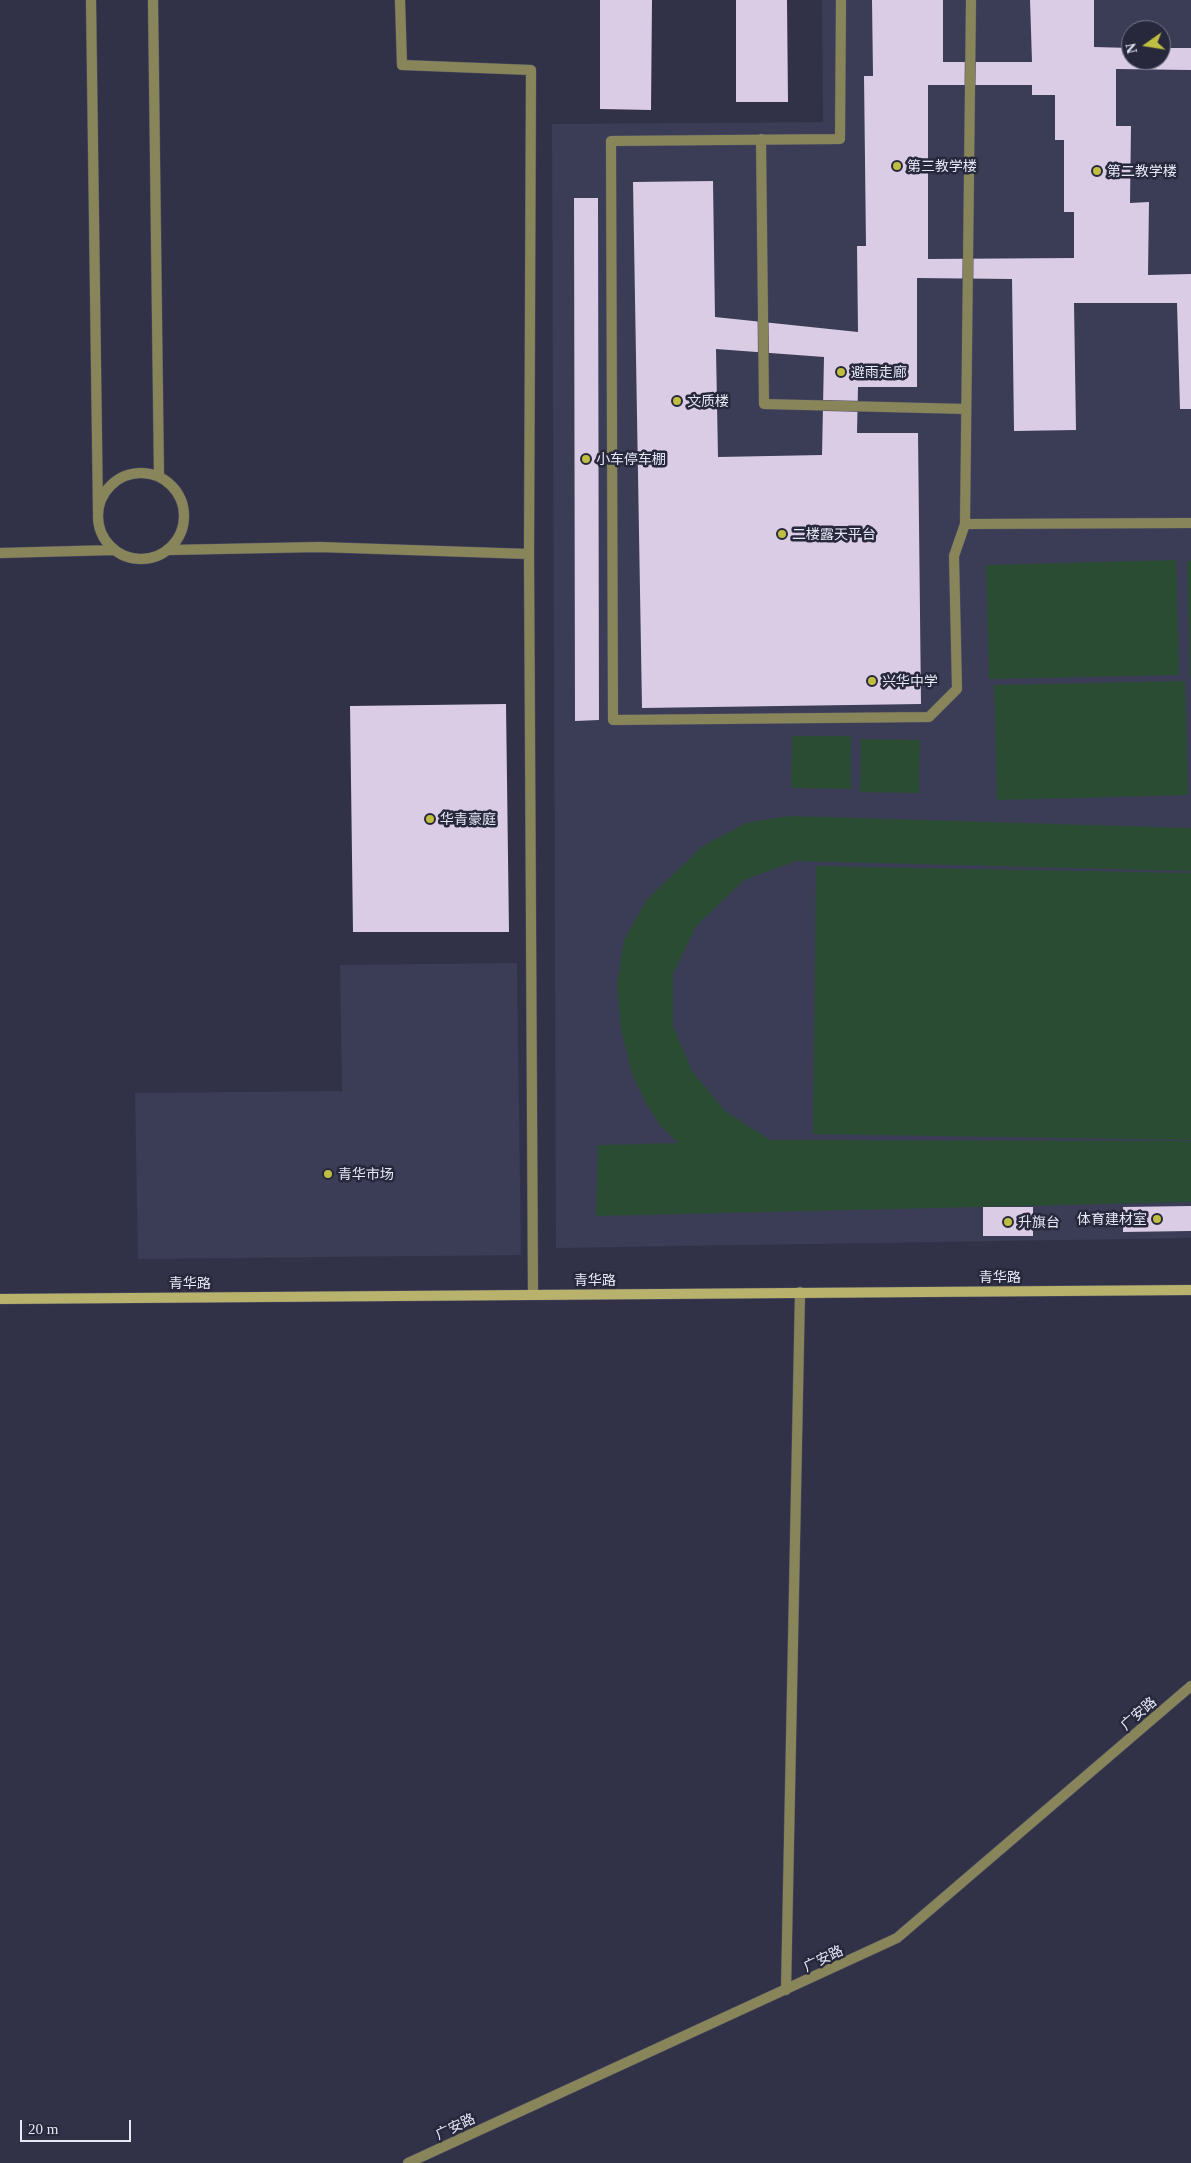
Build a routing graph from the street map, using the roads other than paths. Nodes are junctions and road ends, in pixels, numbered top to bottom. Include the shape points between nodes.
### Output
1 (91, 0) edge
2 (152, 0) edge
3 (400, 0) edge
4 (841, 0) edge
5 (971, 0) edge
6 (761, 140) junction
7 (966, 409) junction
8 (158, 477) junction
9 (98, 512) junction
10 (1191, 523) edge
11 (965, 524) junction
12 (114, 550) junction
13 (168, 550) junction
14 (0, 553) edge
15 (529, 554) junction
16 (1191, 1290) edge
17 (800, 1292) junction
18 (533, 1294) junction
19 (0, 1298) edge
20 (1191, 1686) edge
21 (786, 1990) junction
22 (408, 2163) edge

1 - 9 street
2 - 8 street
3 - 15 street via 402,66 531,70
4 - 6 street via 840,139
5 - 7 street
6 - 7 street via 764,404
6 - 11 street via 611,141 614,720 929,717 956,689 954,556
7 - 11 street
8 - 9 street via 146,473 119,479 105,494
8 - 13 street via 170,484 180,496 184,510 184,525
9 - 12 street via 104,539
10 - 11 street
12 - 13 street via 141,560
12 - 14 street
13 - 15 street via 320,547
15 - 18 street
16 - 17 street, 青华路
17 - 18 street, 青华路
17 - 21 street
18 - 19 street, 青华路
20 - 21 street, 广安路 via 897,1938
21 - 22 street, 广安路

